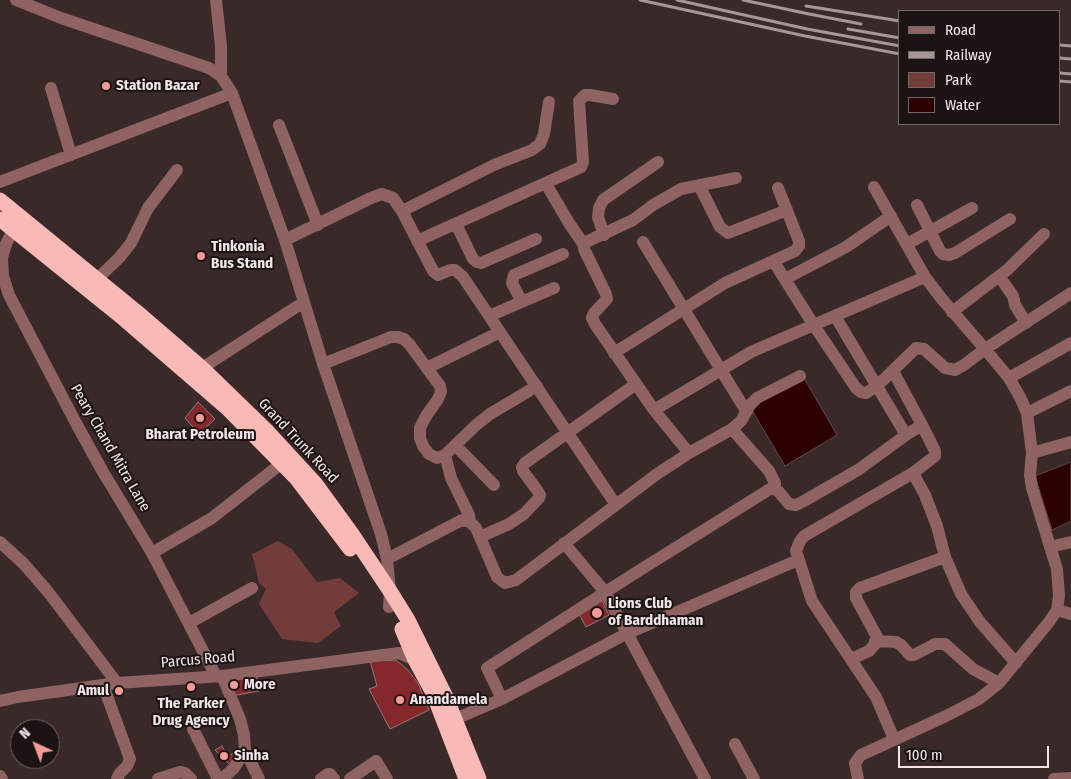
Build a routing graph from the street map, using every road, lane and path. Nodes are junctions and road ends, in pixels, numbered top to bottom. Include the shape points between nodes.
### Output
1 (16, 0) edge
2 (216, 0) edge
3 (221, 76) junction
4 (51, 88) dead end
5 (232, 93) junction
6 (613, 99) dead end
7 (549, 102) dead end
8 (279, 125) dead end
9 (71, 155) junction
10 (658, 162) dead end
11 (177, 170) dead end
12 (736, 178) dead end
13 (0, 182) edge
14 (546, 184) junction
15 (699, 185) junction
16 (874, 187) dead end
17 (778, 188) dead end
18 (0, 200) edge
19 (917, 205) dead end
20 (972, 208) dead end
21 (787, 210) junction
22 (402, 211) junction
23 (891, 216) junction
24 (0, 219) edge
25 (1010, 219) dead end
26 (456, 224) junction
27 (318, 225) junction
28 (13, 230) junction
29 (930, 231) junction
30 (1044, 234) dead end
31 (604, 235) junction
32 (536, 239) dead end
33 (285, 240) junction
34 (417, 241) junction
35 (643, 242) dead end
36 (907, 244) junction
37 (584, 245) junction
38 (563, 254) dead end
39 (774, 262) junction
40 (999, 276) junction
41 (926, 277) junction
42 (785, 278) junction
43 (97, 279) junction
44 (554, 288) dead end
45 (1071, 293) edge
46 (304, 302) junction
47 (522, 302) junction
48 (683, 308) junction
49 (952, 312) junction
50 (489, 316) junction
51 (835, 316) junction
52 (1026, 322) junction
53 (813, 324) junction
54 (500, 332) junction
55 (1071, 342) edge
56 (985, 349) junction
57 (614, 353) junction
58 (323, 364) junction
59 (202, 368) junction
60 (427, 368) junction
61 (720, 370) junction
62 (893, 371) junction
63 (800, 376) dead end
64 (1009, 378) junction
65 (636, 384) junction
66 (537, 386) junction
67 (877, 386) junction
68 (1071, 391) edge
69 (654, 410) junction
70 (746, 411) junction
71 (1027, 413) junction
72 (922, 425) junction
73 (732, 430) junction
74 (568, 433) junction
75 (906, 435) junction
76 (1071, 442) edge
77 (456, 446) junction
78 (689, 453) junction
79 (1032, 453) junction
80 (445, 455) junction
81 (282, 463) junction
82 (912, 473) junction
83 (494, 485) dead end
84 (775, 489) junction
85 (616, 505) junction
86 (470, 522) junction
87 (480, 537) junction
88 (0, 542) edge
89 (1071, 542) edge
90 (564, 543) junction
91 (1050, 547) junction
92 (152, 553) junction
93 (945, 557) junction
94 (387, 559) junction
95 (798, 560) junction
96 (252, 588) dead end
97 (390, 591) junction
98 (605, 592) junction
99 (390, 607) junction
100 (1057, 610) junction
101 (1071, 614) edge
102 (189, 623) junction
103 (626, 634) junction
104 (876, 641) junction
105 (408, 644) junction
106 (420, 658) junction
107 (851, 659) junction
108 (1016, 663) junction
109 (219, 676) junction
110 (999, 682) junction
111 (117, 683) junction
112 (103, 685) junction
113 (502, 699) junction
114 (0, 701) edge
115 (455, 719) junction
116 (193, 730) dead end
117 (894, 739) junction
118 (735, 744) dead end
119 (245, 750) junction
120 (1071, 778) edge
121 (117, 779) edge
122 (158, 779) edge
123 (191, 779) edge
124 (220, 779) edge
125 (259, 779) edge
126 (322, 779) edge
127 (334, 779) edge
128 (350, 779) edge
129 (387, 779) edge
130 (466, 779) edge
131 (479, 779) edge
132 (705, 779) edge
133 (754, 779) edge
134 (858, 779) edge
135 (1054, 779) edge

1 - 3 street via 209,68
2 - 3 street
3 - 5 street
4 - 9 street
5 - 9 street
5 - 33 street
6 - 14 street via 590,95 578,101 583,162 581,167
7 - 22 street via 544,134 540,144 532,150 485,169
8 - 27 street
9 - 13 street
10 - 31 street via 604,200 598,217
11 - 43 street via 148,208 131,243
12 - 15 street
14 - 26 street
14 - 37 street
15 - 21 street via 720,227 728,233
15 - 31 street via 667,196 633,220
16 - 23 street
17 - 21 street
18 - 43 highway, Grand Trunk Road
19 - 29 street
20 - 29 street
21 - 39 street via 799,246
22 - 27 street via 393,198 382,194
22 - 34 street
23 - 36 street
23 - 42 street via 846,247
24 - 28 highway, Grand Trunk Road
25 - 29 street via 949,255 940,251
26 - 32 street via 473,258 481,264
26 - 34 street
27 - 33 street
28 - 81 highway, Grand Trunk Road via 187,373
28 - 92 street, Peary Chand Mitra Lane via 2,258 9,295 103,472
29 - 36 street
30 - 40 street
31 - 37 street
33 - 46 street
34 - 50 street via 435,274 438,276 450,270 458,272
35 - 48 street
36 - 41 street
37 - 57 street via 606,294 592,318
38 - 47 street via 514,276 512,283
39 - 42 street
39 - 48 street via 725,283
40 - 49 street
40 - 52 street
41 - 49 street
41 - 51 street
42 - 53 street
43 - 59 highway, Grand Trunk Road
44 - 47 street
45 - 52 street
46 - 58 street
46 - 59 street
47 - 50 street
48 - 57 street
48 - 61 street
49 - 56 street
50 - 54 street
51 - 53 street
51 - 67 street
52 - 56 street
53 - 61 street
53 - 67 street via 856,388 866,393
54 - 60 street
54 - 66 street
55 - 64 street
56 - 62 street via 955,370 945,368 924,350 916,348
56 - 64 street
57 - 65 street
58 - 60 street via 398,336 410,345
58 - 94 street
59 - 97 highway, Grand Trunk Road via 315,483
60 - 80 street via 441,392 420,428 420,438 429,454 436,458
61 - 69 street
61 - 70 street
62 - 67 street
62 - 72 street
63 - 70 street via 758,398
64 - 71 street
65 - 69 street
65 - 74 street
66 - 74 street
66 - 77 street via 490,414
67 - 75 street
68 - 71 street
69 - 78 street
70 - 73 street
71 - 79 street
72 - 75 street
72 - 82 street via 935,456
73 - 78 street
73 - 84 street via 769,471
74 - 85 street
74 - 87 street via 522,467 540,495 536,502 509,524
75 - 84 street via 858,470 796,505 786,502
76 - 79 street
77 - 80 street
77 - 83 street
78 - 85 street
79 - 91 street via 1032,488
80 - 86 street via 455,489
81 - 92 street via 212,518
81 - 99 highway, Grand Trunk Road via 328,519
82 - 93 street via 937,526
82 - 95 street via 804,536 796,547
84 - 98 street via 765,492
85 - 90 street
86 - 87 street
86 - 94 street via 462,520
87 - 90 street via 497,577 505,583 516,580
88 - 111 street via 49,593
89 - 91 street
90 - 98 street
91 - 100 street via 1057,569
92 - 102 street, Peary Chand Mitra Lane
93 - 104 street via 856,592
93 - 108 street via 961,594
94 - 97 street
95 - 103 street
95 - 107 street via 812,602
96 - 102 street
97 - 99 street
97 - 105 highway, Grand Trunk Road
98 - 103 street
98 - 113 street via 487,668
99 - 105 highway, Grand Trunk Road
100 - 101 street
100 - 108 street
102 - 109 street, Peary Chand Mitra Lane
103 - 113 street
103 - 132 street
104 - 107 street via 869,651
104 - 110 street via 896,642 910,655 935,644 945,644 973,669
105 - 106 highway, Grand Trunk Road
105 - 109 street, Parcus Road
106 - 115 highway, Grand Trunk Road
106 - 130 highway, Grand Trunk Road
107 - 117 street via 876,697
108 - 110 street
109 - 111 street, Parcus Road
109 - 119 street, Peary Chand Mitra Lane via 242,727
110 - 117 street via 979,699
111 - 112 street, Parcus Road
112 - 114 street, Parcus Road
112 - 121 street via 130,759
113 - 115 street
115 - 131 highway, Grand Trunk Road
116 - 124 street
117 - 134 street via 861,755 855,763
118 - 133 street
119 - 124 street via 234,768
119 - 125 street, Peary Chand Mitra Lane
120 - 135 street
122 - 123 street via 180,772
126 - 127 street via 328,774
128 - 129 street via 376,761

